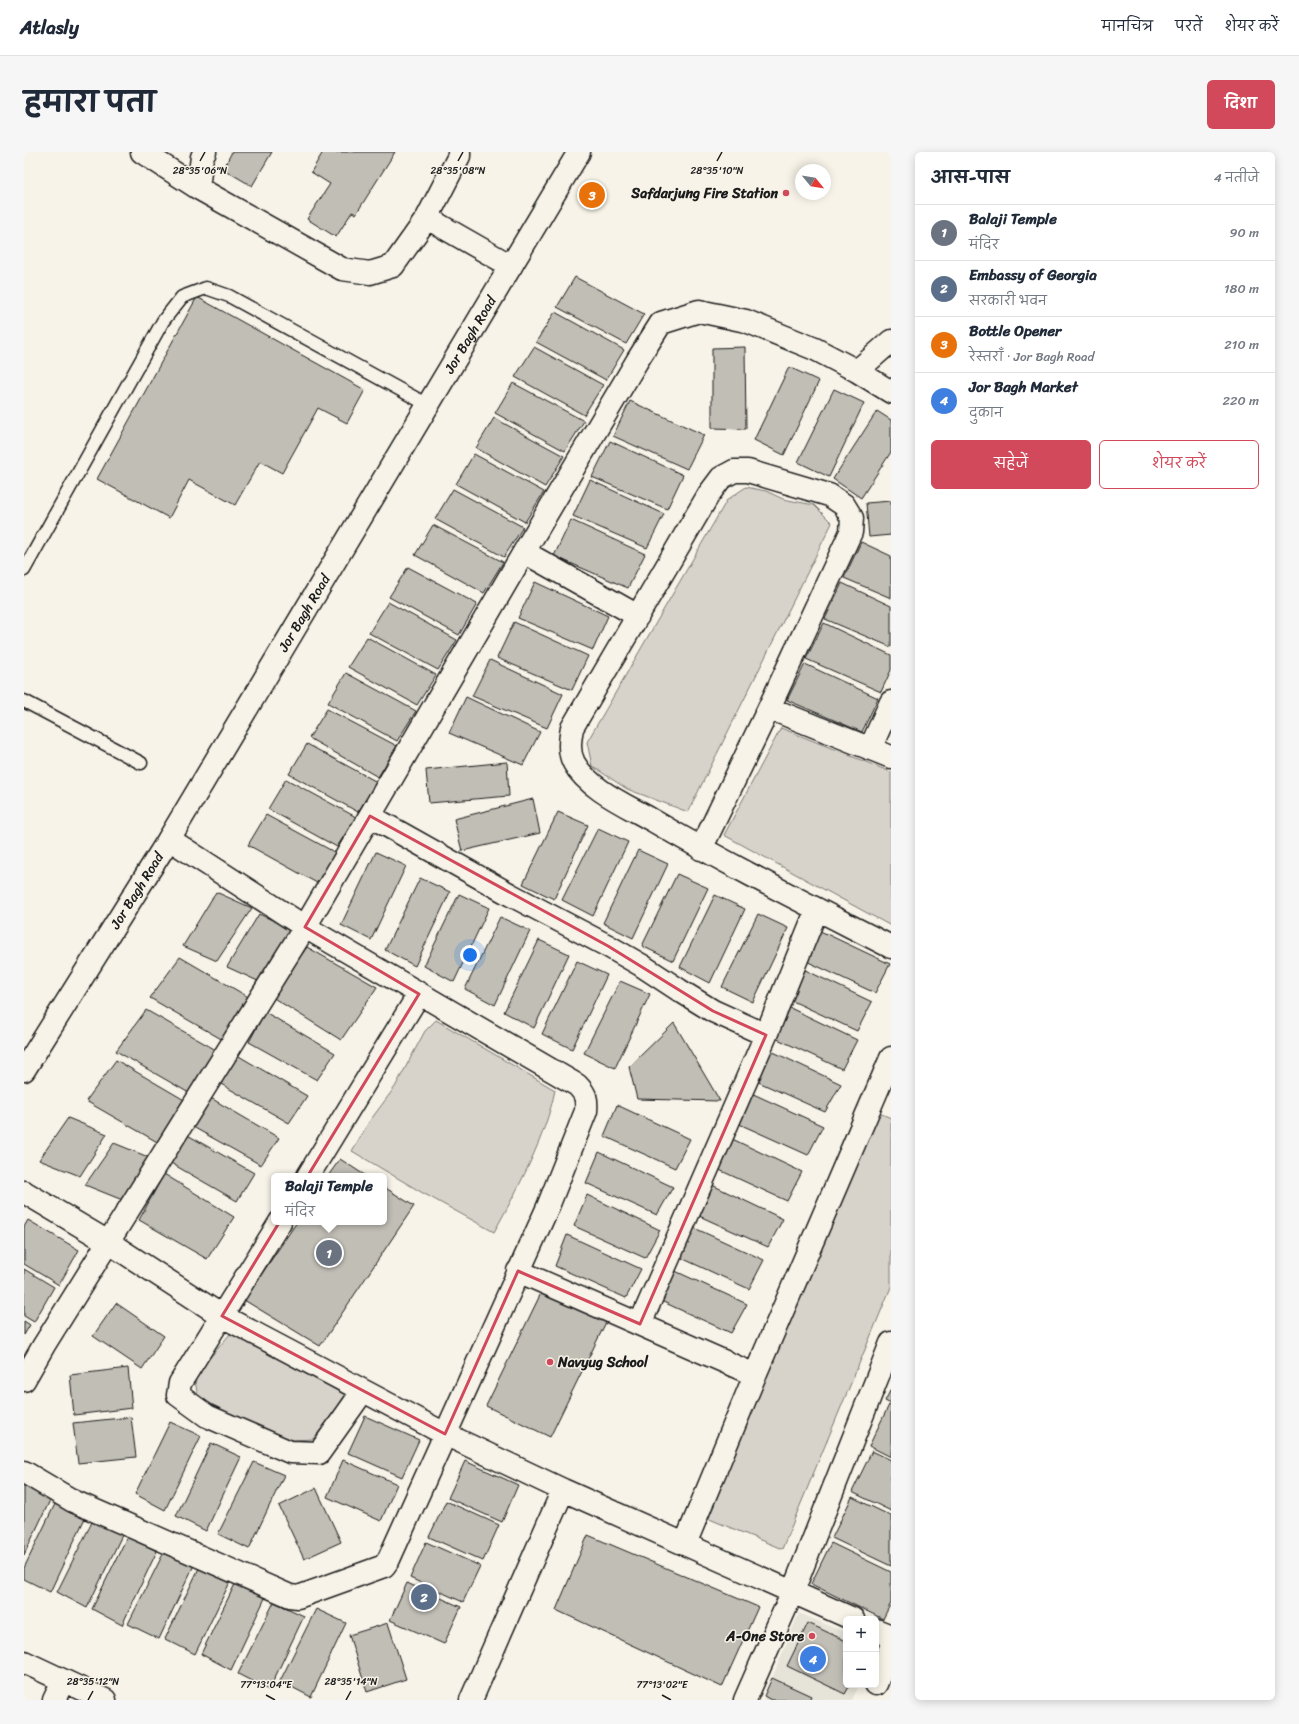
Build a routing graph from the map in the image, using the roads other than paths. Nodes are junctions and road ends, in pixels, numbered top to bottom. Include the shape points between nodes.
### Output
1 (142, 152) edge
2 (205, 152) edge
3 (459, 152) edge
4 (579, 152) edge
5 (198, 188) junction
6 (427, 218) junction
7 (511, 266) junction
8 (891, 341) edge
9 (857, 371) junction
10 (891, 392) edge
11 (428, 405) junction
12 (524, 552) junction
13 (24, 570) edge
14 (638, 616) junction
15 (24, 701) edge
16 (891, 702) edge
17 (769, 708) junction
18 (870, 749) junction
19 (891, 757) edge
20 (141, 763) dead end
21 (370, 816) junction
22 (169, 839) junction
23 (701, 849) junction
24 (818, 909) junction
25 (306, 927) junction
26 (891, 947) edge
27 (419, 994) junction
28 (766, 1035) junction
29 (891, 1058) edge
30 (24, 1070) edge
31 (883, 1100) edge
32 (310, 1173) edge
33 (24, 1192) edge
34 (278, 1225) edge
35 (108, 1242) junction
36 (518, 1271) junction
37 (222, 1316) junction
38 (640, 1324) junction
39 (891, 1343) edge
40 (755, 1375) junction
41 (24, 1380) edge
42 (363, 1391) junction
43 (445, 1434) junction
44 (24, 1472) edge
45 (563, 1490) junction
46 (686, 1544) junction
47 (793, 1591) junction
48 (847, 1616) edge
49 (879, 1631) edge
50 (891, 1636) edge
51 (891, 1647) edge
52 (24, 1662) edge
53 (879, 1677) edge
54 (874, 1688) edge
55 (59, 1690) edge
56 (105, 1700) edge
57 (471, 1700) edge
58 (745, 1700) edge
59 (869, 1700) edge

1 - 5 street
2 - 5 street
3 - 6 street
4 - 7 street, Jor Bagh Road
5 - 6 street via 342,268 370,273 393,266
6 - 7 street
7 - 11 street, Jor Bagh Road
8 - 9 street
9 - 10 street
9 - 12 street via 814,349 746,321 699,311 661,323
11 - 13 lane via 229,296 206,288 182,297 163,321
11 - 22 street, Jor Bagh Road
12 - 14 street
12 - 21 street
14 - 17 street via 709,494 721,478 734,471 748,471 830,495 844,505 852,518 851,532
14 - 23 street via 572,728 569,745 574,763 588,780 605,793
15 - 20 lane
16 - 18 street
17 - 18 street
17 - 23 street
18 - 19 street
21 - 25 street
21 - 28 street via 608,946 713,1011
22 - 25 street
22 - 30 street, Jor Bagh Road
23 - 24 street
24 - 26 street
24 - 28 street
25 - 27 street
25 - 35 street
27 - 32 street
27 - 36 street via 577,1085 587,1100 586,1111
28 - 38 street
29 - 31 street
31 - 40 street
33 - 35 street
34 - 37 street
35 - 37 street
35 - 41 street
36 - 38 street
36 - 43 street
37 - 42 street
37 - 42 street via 180,1383 178,1395 207,1416 290,1452 319,1453
38 - 40 street
39 - 47 street
40 - 46 street
42 - 43 street
43 - 44 street via 387,1563 298,1597 290,1596 73,1501
43 - 45 street
45 - 46 street
45 - 57 street
46 - 47 street
47 - 48 street
47 - 58 street
49 - 50 street
51 - 53 street
52 - 55 street
54 - 59 street
55 - 56 street

